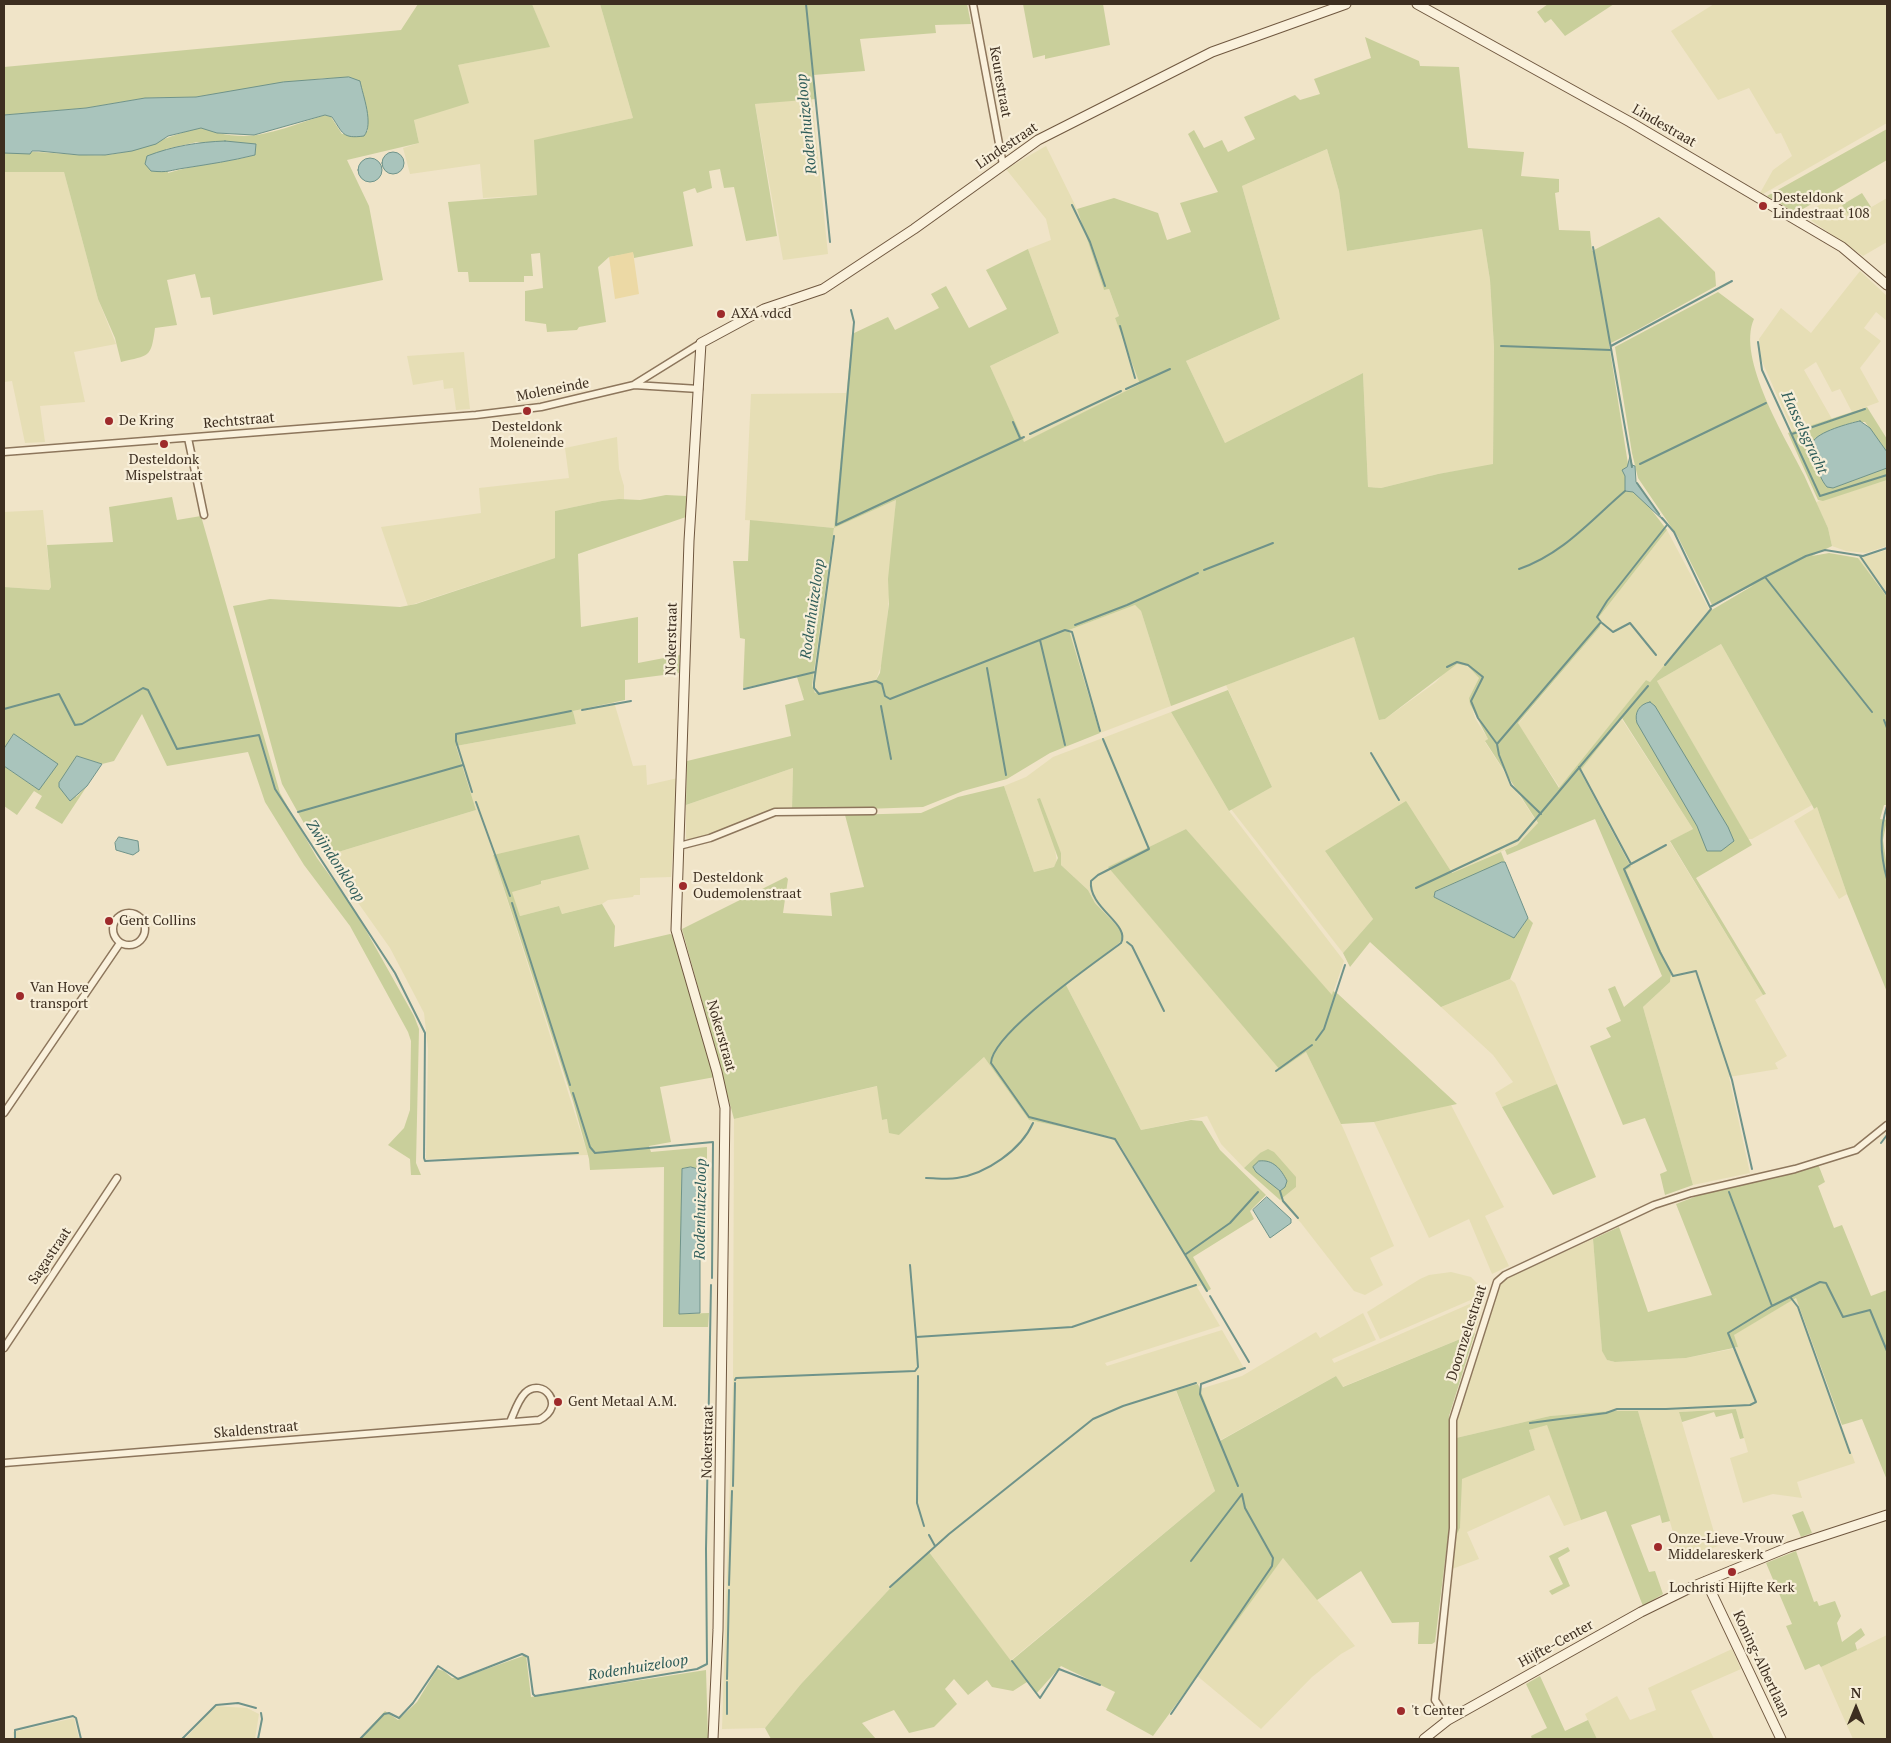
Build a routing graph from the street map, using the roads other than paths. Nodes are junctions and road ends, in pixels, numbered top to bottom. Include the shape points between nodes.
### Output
1 (973, 4) edge
2 (1346, 4) edge
3 (1425, 5) edge
4 (1002, 165) junction
5 (1887, 285) edge
6 (701, 343) junction
7 (634, 385) junction
8 (699, 389) junction
9 (476, 415) joint
10 (188, 438) junction
11 (4, 452) edge
12 (204, 516) dead end
13 (873, 811) dead end
14 (679, 846) junction
15 (120, 944) junction
16 (4, 1113) edge
17 (1887, 1125) edge
18 (117, 1178) dead end
19 (4, 1348) edge
20 (510, 1422) junction
21 (4, 1463) edge
22 (1887, 1515) edge
23 (1706, 1581) junction
24 (1448, 1720) junction
25 (713, 1739) edge
26 (1424, 1739) edge
27 (1781, 1739) edge

1 - 4 street, Keurestraat
2 - 4 street, Lindestraat via 1212,52 1038,140
3 - 5 street, Lindestraat via 1842,247
4 - 6 street, Lindestraat via 824,289 764,309
6 - 7 street, Moleneinde
6 - 8 street, Nokerstraat
7 - 8 street, Moleneinde
7 - 9 street, Moleneinde via 541,407
8 - 14 street, Nokerstraat via 689,541
9 - 10 street, Rechtstraat
10 - 11 street, Rechtstraat
10 - 12 street
13 - 14 street via 775,812 710,838
14 - 25 street, Nokerstraat via 676,930 725,1108 718,1630
15 - 15 street via 134,944 143,937 144,923 138,915 130,912 119,915 112,925 113,935
15 - 16 street
17 - 24 street, Doornzelestraat via 1856,1150 1794,1169 1691,1192 1654,1205 1504,1275 1497,1282 1453,1420 1453,1528 1435,1700
18 - 19 street, Sagastraat
20 - 20 street, Skaldenstraat via 539,1420 548,1416 552,1398 545,1391 530,1389 523,1395
20 - 21 street, Skaldenstraat
22 - 23 street, Hijfte-Center via 1789,1547
23 - 24 street, Hijfte-Center via 1640,1612
23 - 27 street, Koning-Albertlaan
24 - 26 street, Hijfte-Center

